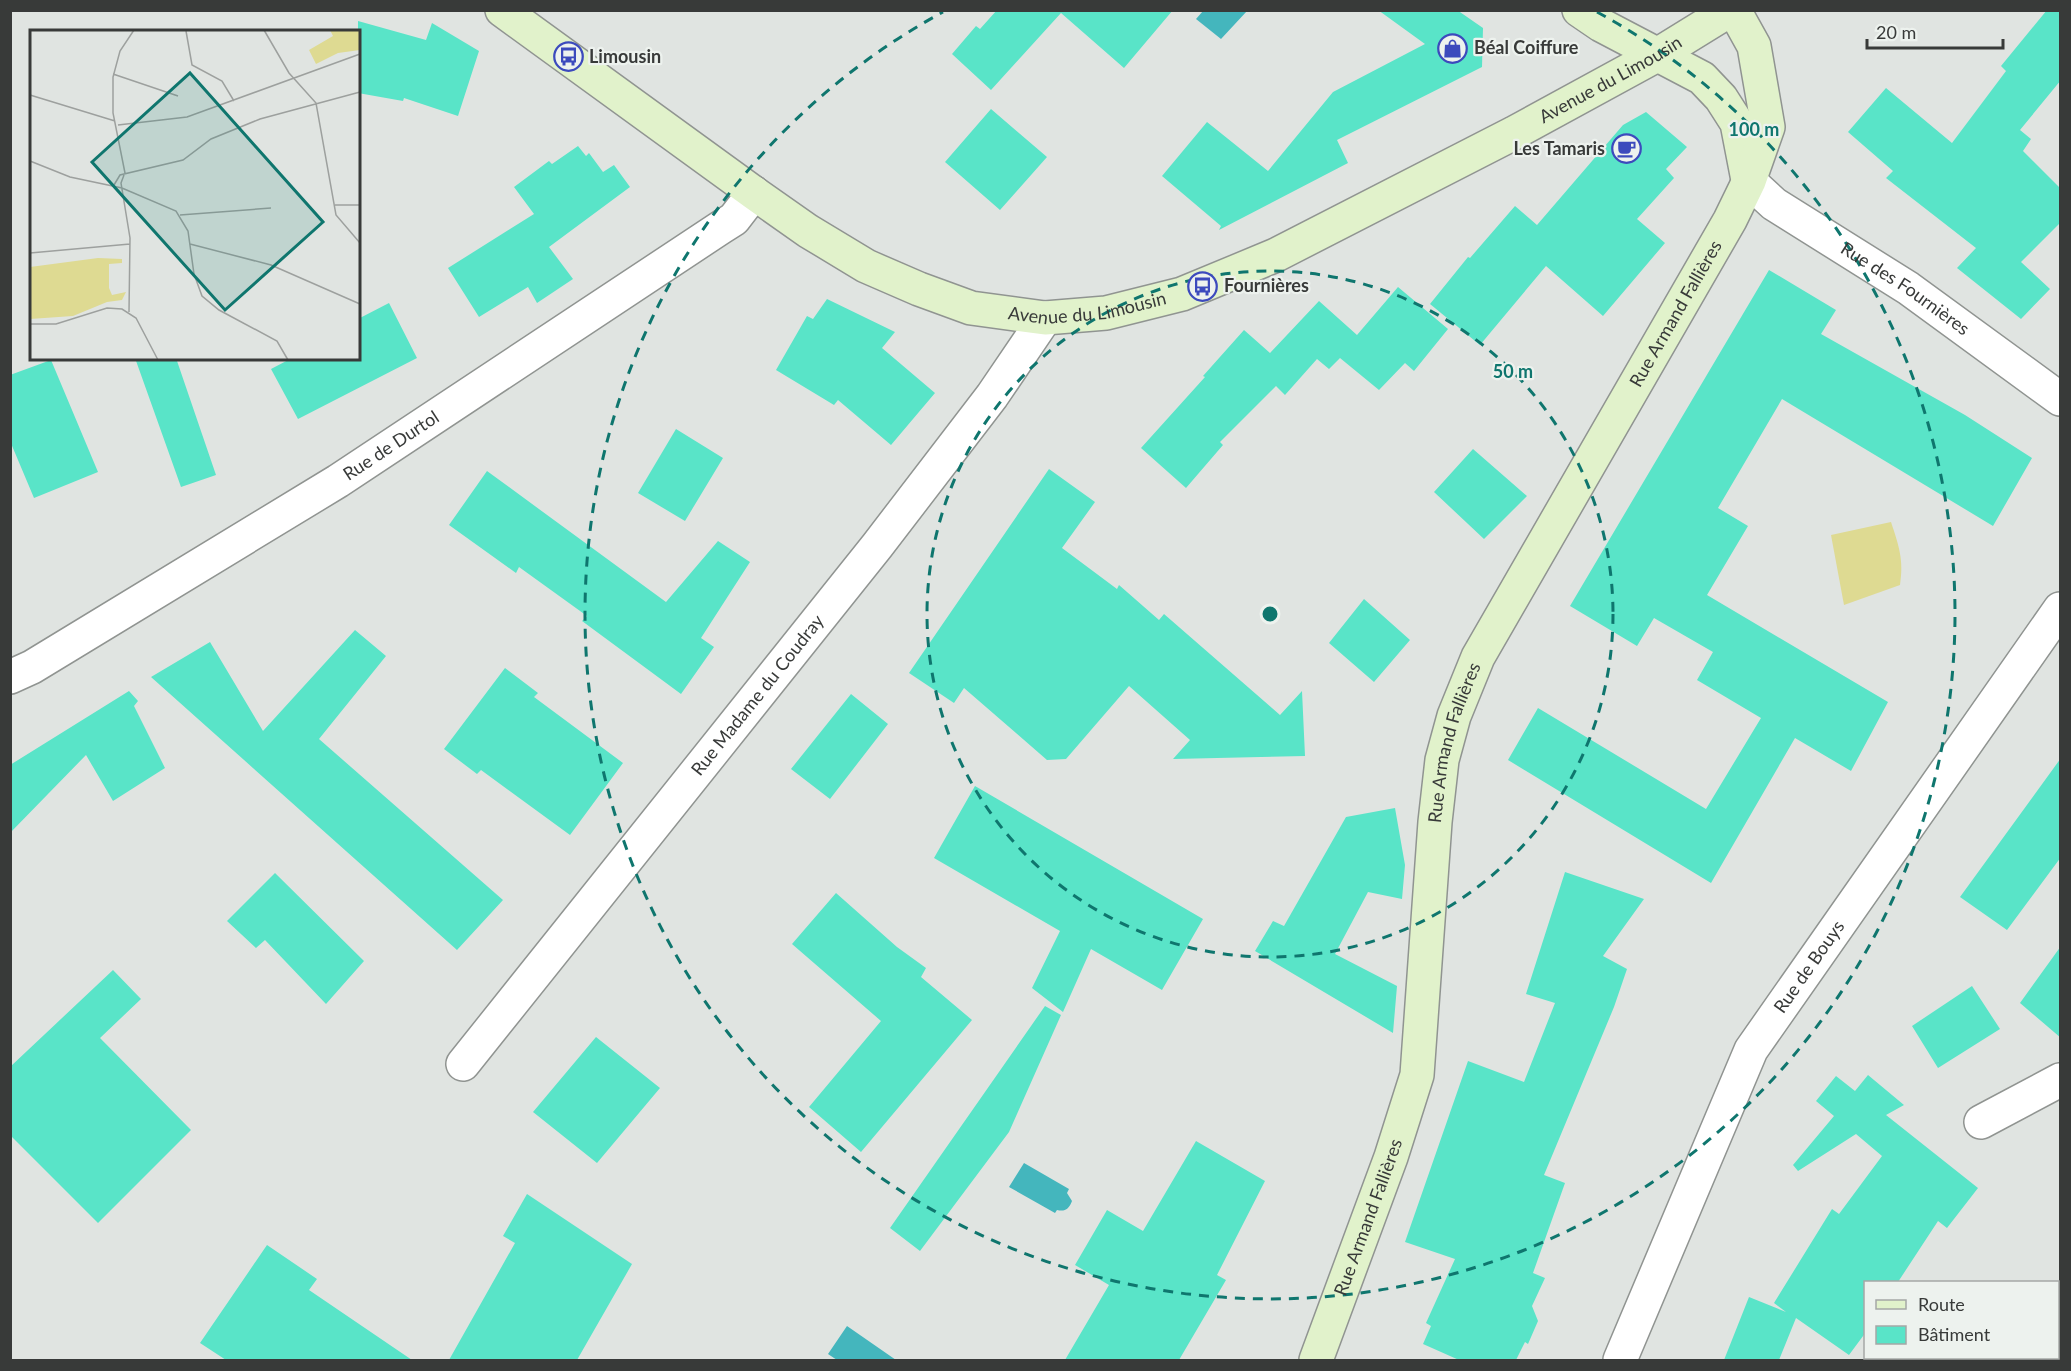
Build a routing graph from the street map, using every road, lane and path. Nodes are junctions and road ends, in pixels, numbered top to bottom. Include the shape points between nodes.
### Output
1 (502, 10) edge
2 (1579, 10) edge
3 (1732, 10) edge
4 (1657, 55) junction
5 (1749, 181) junction
6 (754, 193) junction
7 (1045, 318) junction
8 (2061, 399) edge
9 (2061, 609) edge
10 (10, 677) edge
11 (463, 1064) dead end
12 (2061, 1080) edge
13 (1981, 1122) dead end
14 (1316, 1360) edge
15 (1620, 1360) edge

1 - 6 street, Avenue du Limousin
2 - 4 street
3 - 4 street, Avenue du Limousin
3 - 5 street, Rue Armand Fallières via 1754,46 1768,127
4 - 5 street via 1702,78 1721,98 1737,123
4 - 7 street, Avenue du Limousin via 1276,255 1182,294 1106,313
5 - 8 street, Rue des Fournières via 1774,204 1908,288
5 - 14 street, Rue Armand Fallières via 1478,657 1454,716 1442,760 1435,822 1417,1074 1391,1157
6 - 7 street, Avenue du Limousin via 866,266 919,289 971,308
6 - 10 street, Rue de Durtol via 734,219 338,481
7 - 11 street, Rue Madame du Coudray via 992,396 877,546
9 - 15 street, Rue de Bouys via 1751,1050
12 - 13 street

